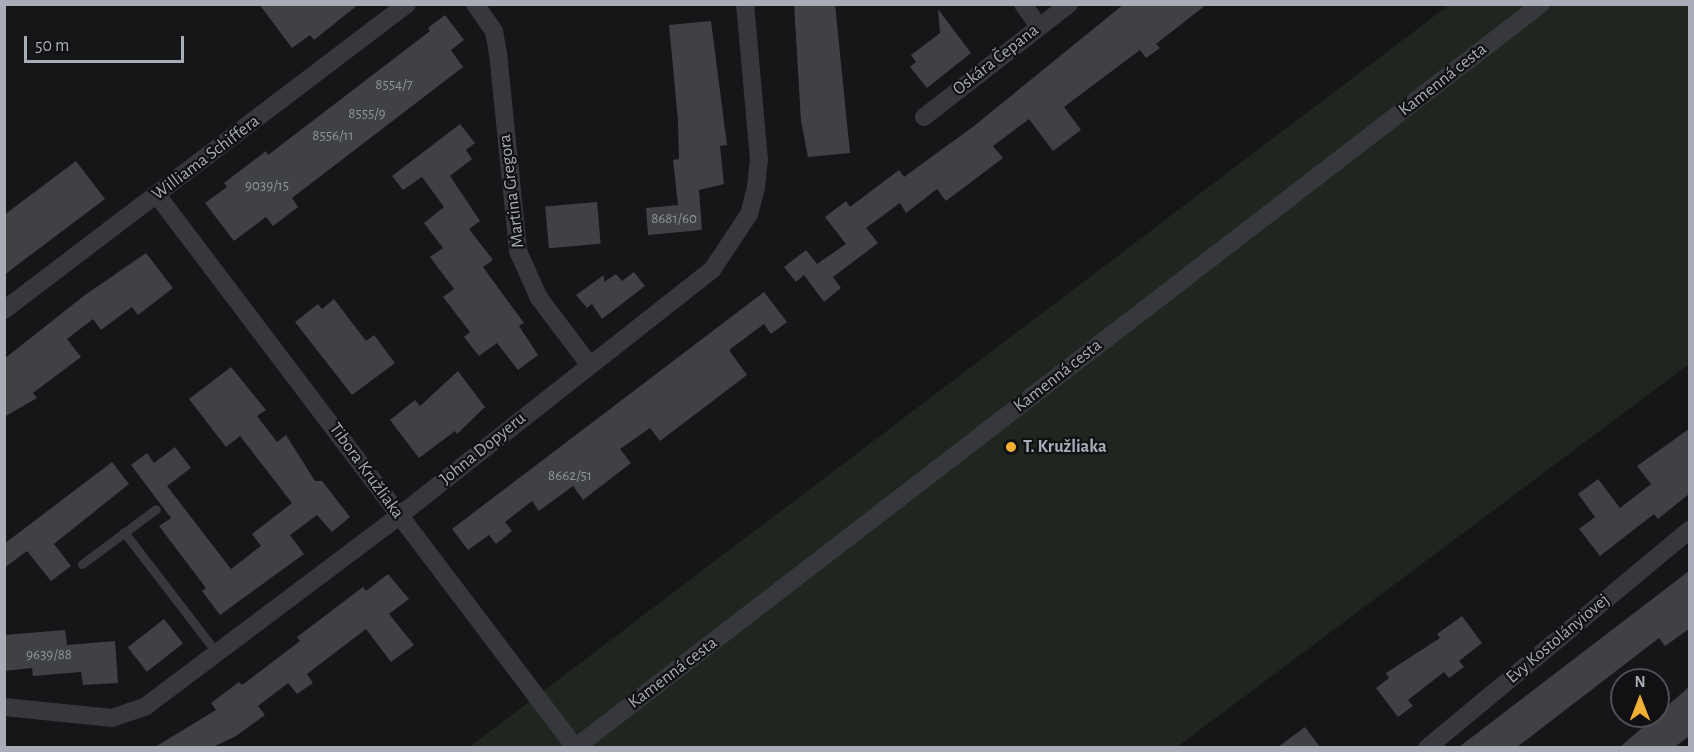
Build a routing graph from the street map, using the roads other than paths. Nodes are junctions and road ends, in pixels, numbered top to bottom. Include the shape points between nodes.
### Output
1 (406, 4) edge
2 (475, 4) edge
3 (745, 4) edge
4 (1023, 4) edge
5 (1069, 4) edge
6 (1541, 4) edge
7 (1039, 27) junction
8 (924, 117) dead end
9 (157, 195) junction
10 (4, 310) edge
11 (589, 364) junction
12 (156, 509) dead end
13 (399, 516) junction
14 (1689, 530) edge
15 (124, 532) junction
16 (82, 564) dead end
17 (217, 653) junction
18 (4, 707) edge
19 (575, 747) edge
20 (1427, 747) edge

1 - 9 street, Williama Schiffera
2 - 11 street, Martina Gregora via 494,31 498,53 518,251 539,298
3 - 11 street, Johna Dopyeru via 759,160 749,214 712,270
4 - 7 street
5 - 7 street, Oskára Čepana
6 - 19 street, Kamenná cesta
7 - 8 street, Oskára Čepana
9 - 10 street, Williama Schiffera
9 - 13 street, Tibora Kružliaka
11 - 13 street, Johna Dopyeru
12 - 15 lane
13 - 17 street, Johna Dopyeru
13 - 19 street, Tibora Kružliaka
14 - 20 street, Evy Kostolányiovej
15 - 16 lane
15 - 17 lane
17 - 18 street, Johna Dopyeru via 146,706 112,718

